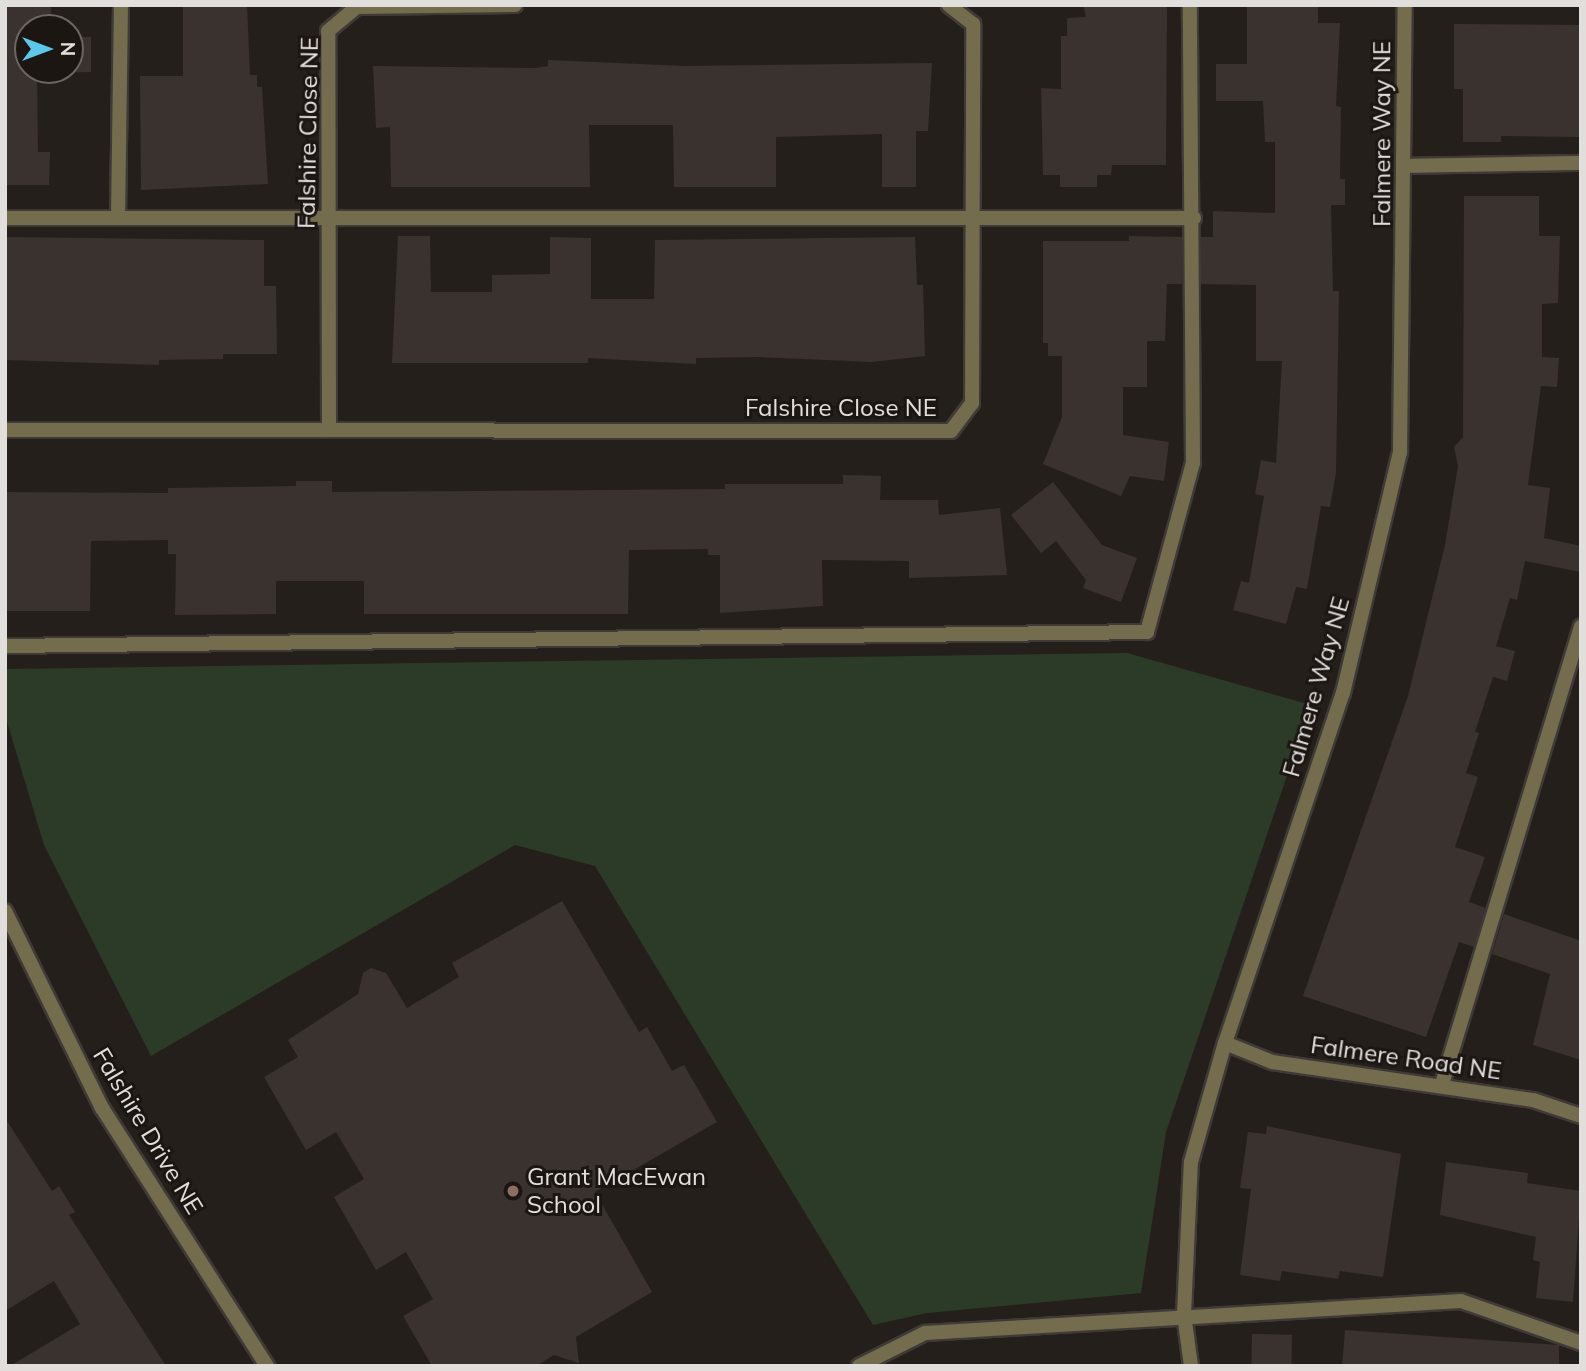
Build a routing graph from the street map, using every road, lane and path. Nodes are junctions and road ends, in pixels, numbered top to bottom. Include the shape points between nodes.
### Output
1 (121, 5) edge
2 (515, 5) edge
3 (949, 5) edge
4 (1190, 5) edge
5 (1405, 5) edge
6 (1581, 163) edge
7 (1405, 166) junction
8 (972, 215) junction
9 (328, 217) junction
10 (5, 218) edge
11 (118, 218) junction
12 (1194, 218) junction
13 (5, 430) edge
14 (329, 430) junction
15 (1581, 627) edge
16 (5, 646) edge
17 (5, 911) edge
18 (1224, 1043) junction
19 (1442, 1084) junction
20 (1581, 1116) edge
21 (1184, 1314) junction
22 (1581, 1343) edge
23 (267, 1366) edge
24 (859, 1366) edge
25 (1191, 1366) edge

1 - 11 street
2 - 9 street, Falshire Close NE via 357,6 328,30
3 - 8 street, Falshire Close NE via 973,24
4 - 12 street
5 - 7 street, Falmere Way NE
6 - 7 street
7 - 18 street, Falmere Way NE via 1400,452 1343,692
8 - 9 street
8 - 12 street
8 - 14 street, Falshire Close NE via 972,403 951,431
9 - 11 street
9 - 14 street, Falshire Close NE
10 - 11 street
12 - 16 street via 1193,463 1147,632
13 - 14 street, Falshire Close NE
15 - 19 street
17 - 23 street, Falshire Drive NE via 102,1108
18 - 19 street, Falmere Road NE via 1272,1062
18 - 21 street, Falmere Way NE via 1191,1162
19 - 20 street, Falmere Road NE via 1533,1100
21 - 22 street via 1461,1301
21 - 24 street via 925,1333
21 - 25 street, Falmere Way NE

